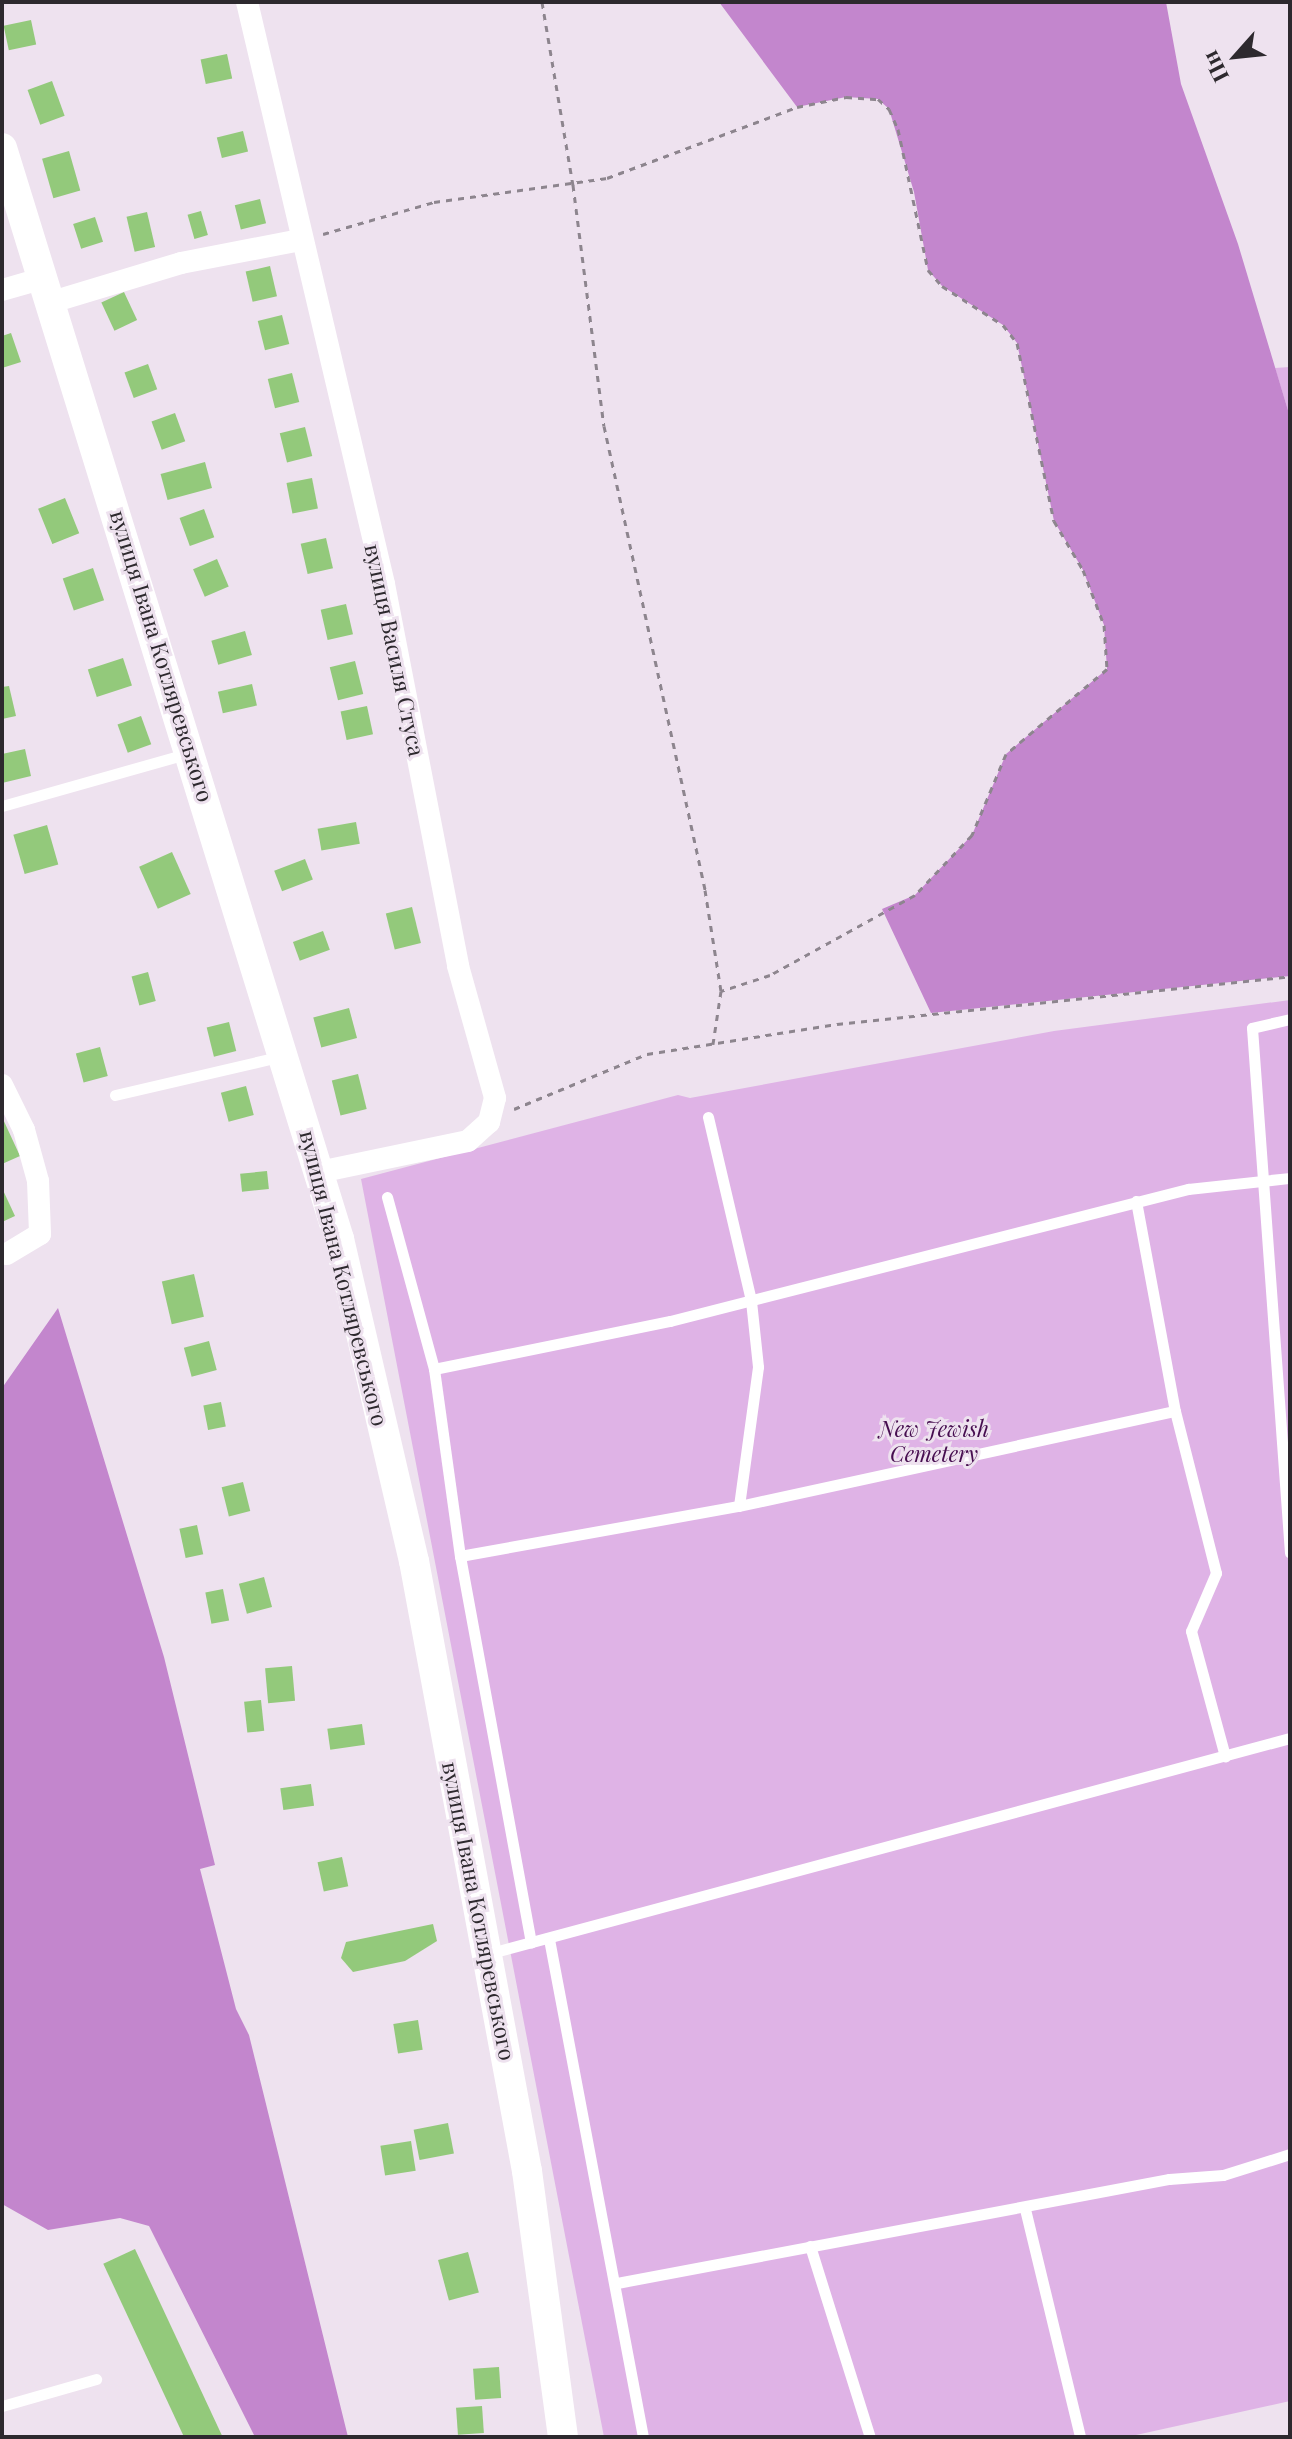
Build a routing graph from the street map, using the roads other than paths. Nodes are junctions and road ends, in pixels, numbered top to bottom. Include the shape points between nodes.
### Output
1 (247, 2) edge
2 (2, 148) edge
3 (300, 240) junction
4 (2, 290) edge
5 (48, 290) junction
6 (192, 752) junction
7 (2, 806) edge
8 (1290, 1019) edge
9 (284, 1056) junction
10 (2, 1085) edge
11 (115, 1095) dead end
12 (708, 1117) dead end
13 (319, 1172) junction
14 (1290, 1178) edge
15 (1262, 1182) junction
16 (387, 1197) dead end
17 (1136, 1201) junction
18 (7, 1254) dead end
19 (751, 1301) junction
20 (434, 1369) junction
21 (1175, 1411) junction
22 (1286, 1455) edge
23 (739, 1506) junction
24 (1290, 1553) edge
25 (460, 1556) junction
26 (1290, 1738) edge
27 (1225, 1756) junction
28 (549, 1939) junction
29 (531, 1943) junction
30 (487, 1954) junction
31 (1290, 2154) edge
32 (1025, 2209) junction
33 (810, 2246) junction
34 (617, 2283) junction
35 (96, 2379) dead end
36 (2, 2406) edge
37 (1080, 2436) edge
38 (563, 2437) edge
39 (643, 2437) edge
40 (870, 2437) edge

1 - 3 street, вулиця Василя Стуса
2 - 5 street, вулиця Івана Котляревського
3 - 5 street
3 - 13 street, вулиця Василя Стуса via 384,584 458,966 495,1098 489,1122 468,1141
4 - 5 street
5 - 6 street, вулиця Івана Котляревського
6 - 7 lane
6 - 9 street, вулиця Івана Котляревського
8 - 15 lane via 1252,1028
9 - 11 lane
9 - 13 street, вулиця Івана Котляревського
10 - 18 street via 24,1130 38,1181 40,1234
12 - 19 lane
13 - 30 street, вулиця Івана Котляревського via 414,1561
14 - 15 lane
15 - 17 lane via 1188,1189
15 - 22 lane
16 - 20 lane
17 - 19 lane
17 - 21 lane
19 - 20 lane
19 - 23 lane via 758,1367
20 - 25 lane
21 - 23 lane
21 - 27 lane via 1216,1573 1191,1631
22 - 24 lane
23 - 25 lane
25 - 29 lane
26 - 27 lane
27 - 28 lane
28 - 29 lane
28 - 34 lane
29 - 30 lane
30 - 38 street, вулиця Івана Котляревського via 527,2171
31 - 32 lane via 1223,2175 1169,2179
32 - 33 lane
32 - 37 lane
33 - 34 lane
33 - 40 lane
34 - 39 lane
35 - 36 lane

